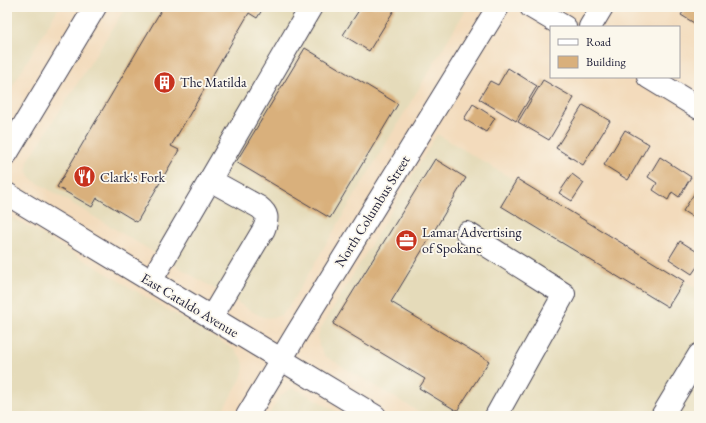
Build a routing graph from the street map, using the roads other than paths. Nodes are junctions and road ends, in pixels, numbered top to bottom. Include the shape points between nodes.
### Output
1 (95, 7) edge
2 (310, 7) edge
3 (498, 7) edge
4 (531, 7) edge
5 (602, 7) edge
6 (563, 26) edge
7 (591, 26) edge
8 (650, 78) edge
9 (699, 108) edge
10 (7, 153) edge
11 (210, 180) junction
12 (7, 194) edge
13 (466, 233) dead end
14 (151, 282) junction
15 (211, 318) junction
16 (699, 355) edge
17 (280, 360) junction
18 (247, 416) edge
19 (374, 416) edge
20 (496, 416) edge
21 (662, 416) edge

1 - 10 street
2 - 11 street
3 - 17 street, North Columbus Street
4 - 6 street
5 - 7 street
8 - 9 street
11 - 14 street
11 - 15 street via 259,207 265,212 267,220
12 - 14 street, East Cataldo Avenue
13 - 20 street via 564,294
14 - 15 street, East Cataldo Avenue
15 - 17 street, East Cataldo Avenue
16 - 21 street
17 - 18 street, North Columbus Street
17 - 19 street, East Cataldo Avenue

